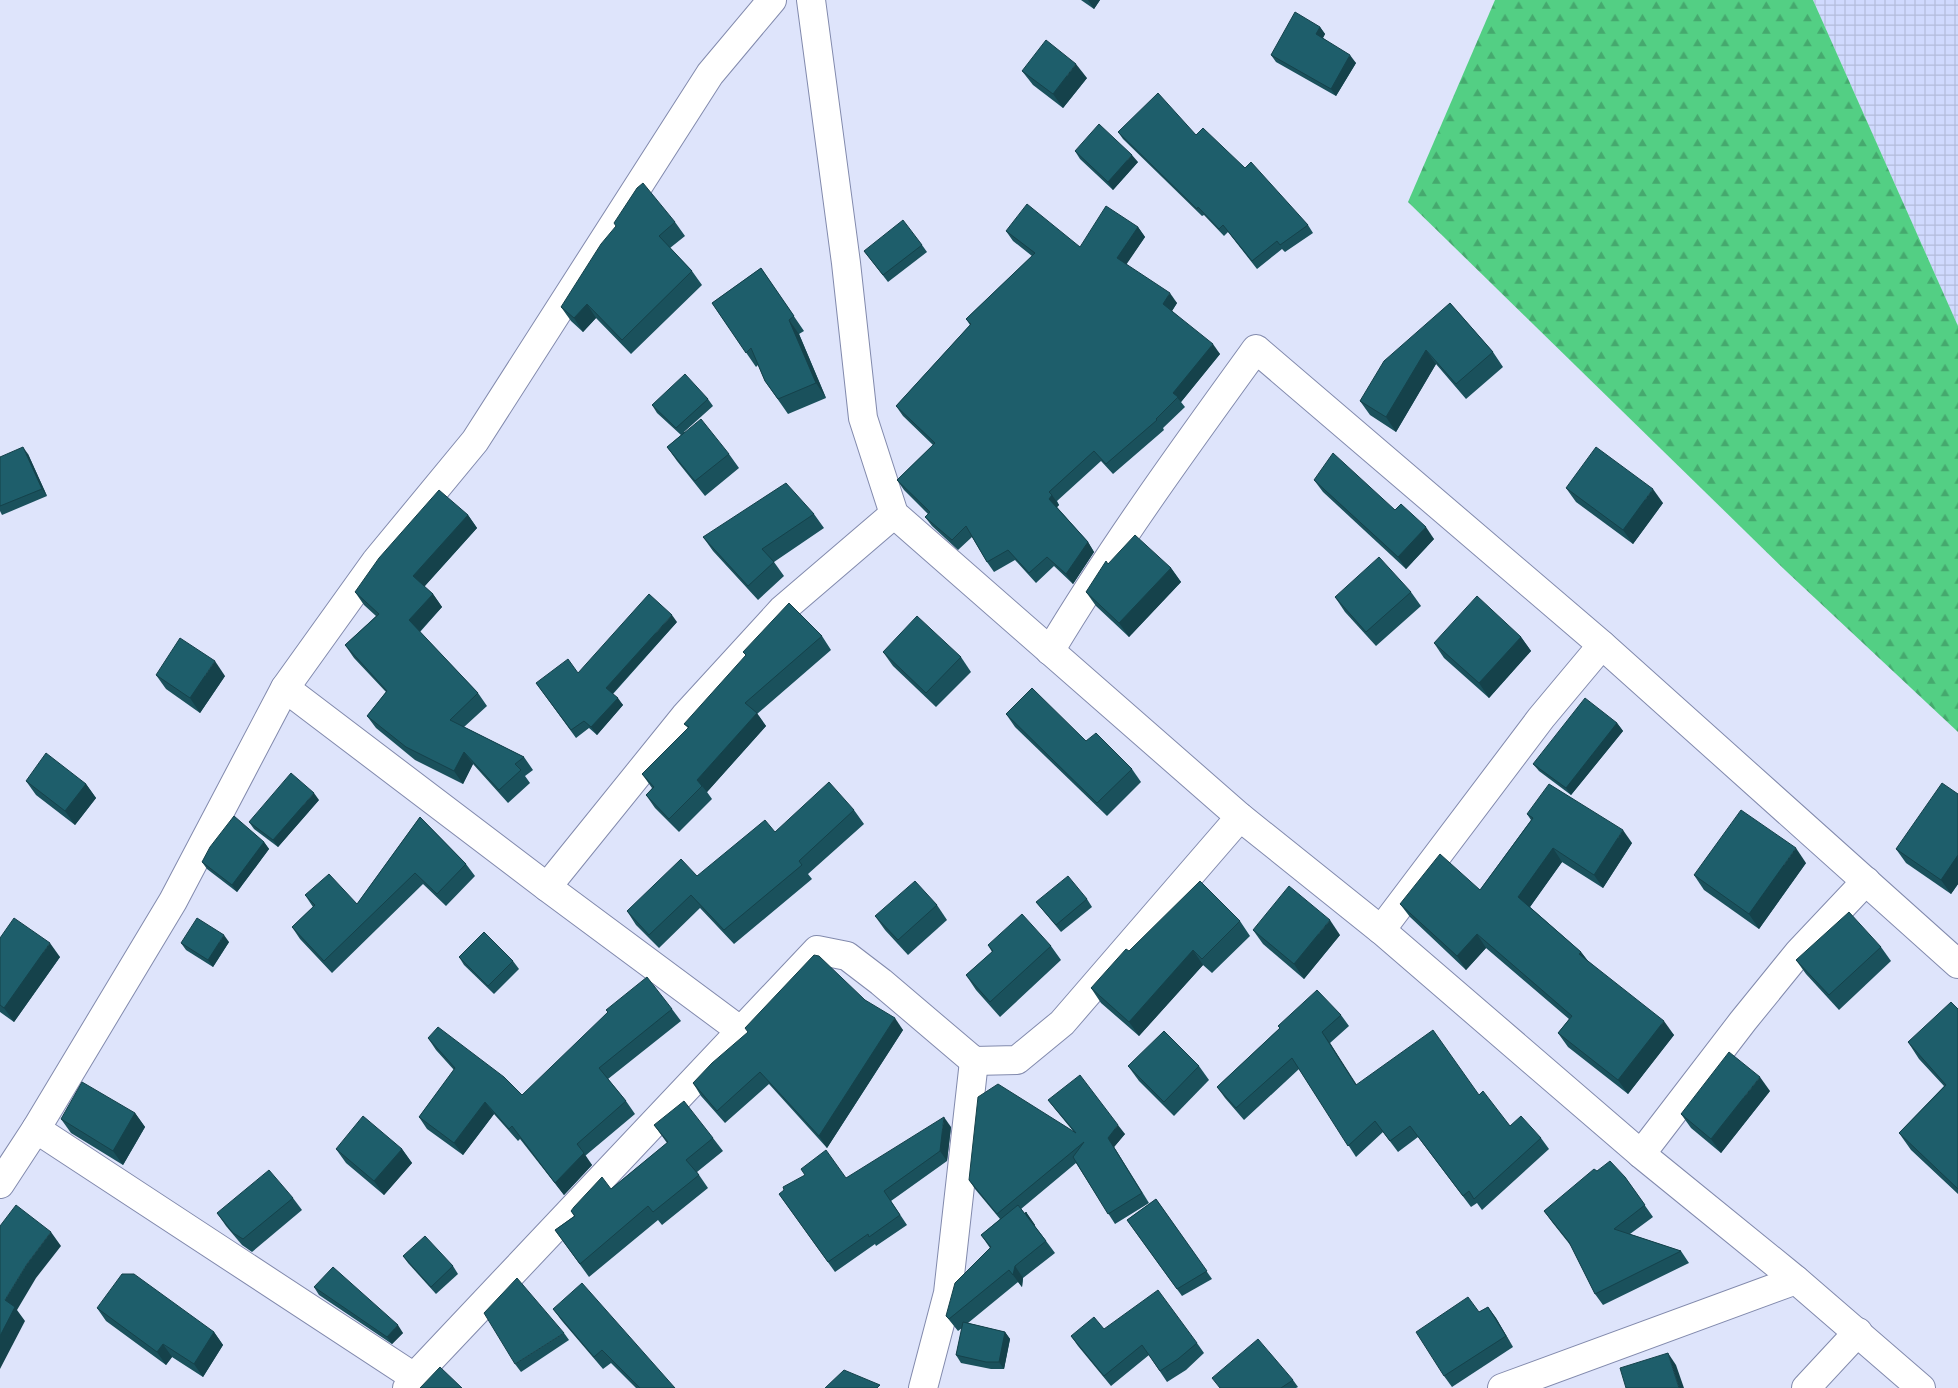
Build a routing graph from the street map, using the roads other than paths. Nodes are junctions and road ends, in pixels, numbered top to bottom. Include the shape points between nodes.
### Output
1 (772, 0) edge
2 (811, 0) edge
3 (894, 514) junction
4 (1602, 645) junction
5 (1050, 651) junction
6 (285, 688) junction
7 (1240, 817) junction
8 (1866, 881) junction
9 (547, 888) junction
10 (1381, 930) junction
11 (1958, 964) edge
12 (741, 1031) junction
13 (974, 1062) junction
14 (36, 1129) junction
15 (1641, 1154) junction
16 (0, 1184) edge
17 (1796, 1280) junction
18 (1858, 1332) junction
19 (410, 1383) edge
20 (922, 1388) edge
21 (1502, 1388) edge
22 (1806, 1388) edge
23 (1921, 1388) edge

1 - 6 street via 710,74 475,440 376,561
2 - 3 street via 863,418
3 - 5 street
3 - 9 street via 782,610 684,716
4 - 5 street via 1256,349 1088,588
4 - 8 street
4 - 10 street via 1541,718
5 - 7 street
6 - 9 street
6 - 14 street via 173,901
7 - 10 street
7 - 13 street via 1062,1023 1017,1060
8 - 11 street
8 - 15 street via 1800,952 1743,1021
9 - 12 street
10 - 15 street
12 - 13 street via 817,950 846,956
12 - 19 street
13 - 20 street via 948,1293
14 - 16 street
14 - 19 street
15 - 17 street
17 - 18 street
17 - 21 street
18 - 22 street
18 - 23 street

